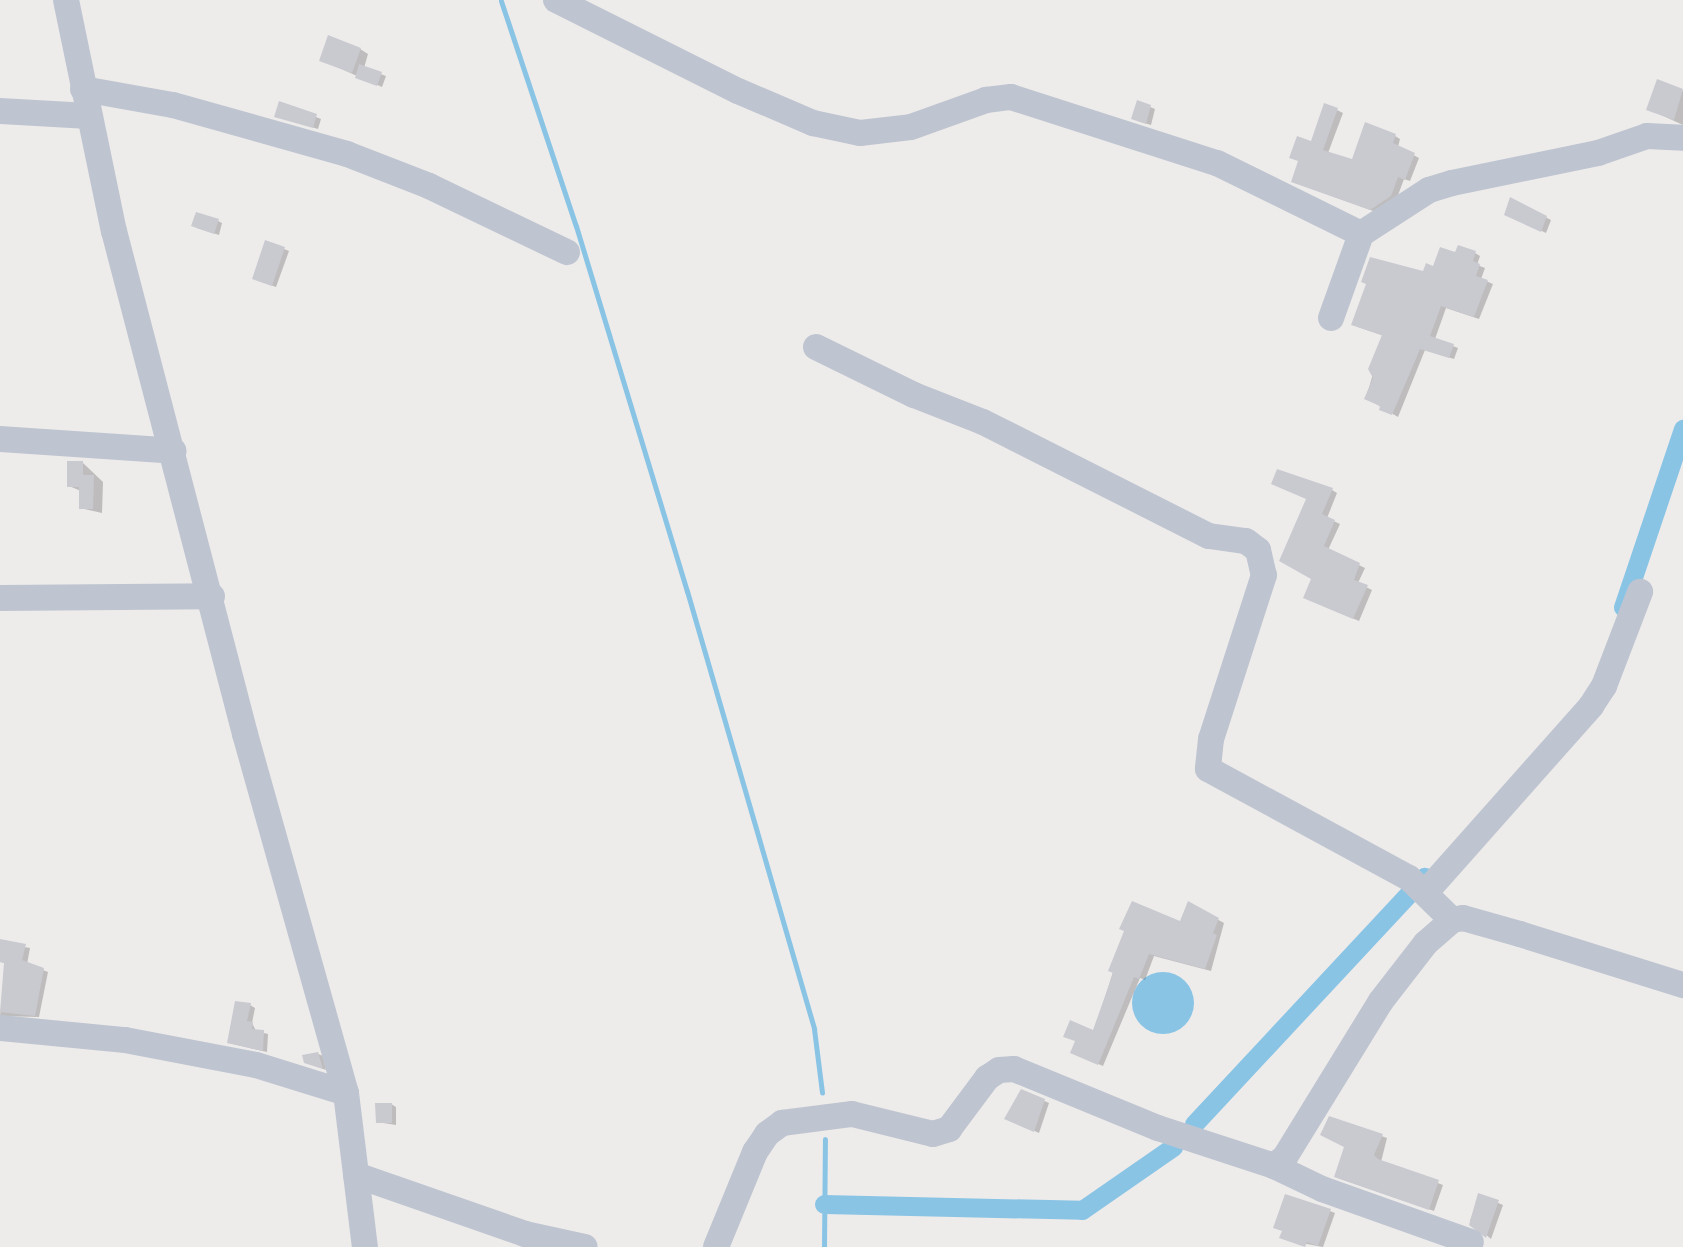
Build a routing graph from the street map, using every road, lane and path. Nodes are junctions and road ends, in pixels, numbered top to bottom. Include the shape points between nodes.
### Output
1 (66, 0) edge
2 (556, 0) edge
3 (83, 89) junction
4 (0, 111) edge
5 (89, 116) junction
6 (1683, 138) edge
7 (1361, 234) junction
8 (567, 252) dead end
9 (1331, 318) dead end
10 (816, 347) dead end
11 (0, 439) edge
12 (174, 451) junction
13 (1640, 592) dead end
14 (212, 596) junction
15 (0, 598) edge
16 (1419, 886) junction
17 (1452, 920) junction
18 (1683, 985) edge
19 (0, 1028) edge
20 (346, 1093) junction
21 (1274, 1166) junction
22 (356, 1175) junction
23 (1471, 1242) dead end
24 (365, 1247) edge
25 (585, 1247) edge
26 (716, 1247) edge

1 - 3 street
2 - 7 street via 726,86 813,123 860,133 911,127 986,100 1011,97 1217,163
3 - 5 street
3 - 8 street via 173,105 347,154 429,186
4 - 5 street
5 - 12 street via 114,232
6 - 7 street via 1647,136 1598,153 1452,183 1429,190
7 - 9 street
10 - 16 street via 914,395 983,422 1209,536 1246,541 1258,550 1264,575 1211,739 1208,769
11 - 12 street
12 - 14 street
13 - 16 street via 1604,686 1591,706
14 - 15 street
14 - 20 street via 245,734
16 - 17 street
17 - 18 street via 1464,918 1509,930
17 - 21 street via 1426,943 1381,1001 1285,1157
19 - 20 street via 125,1040 256,1065
20 - 22 street
21 - 23 street via 1322,1189
21 - 26 street via 1158,1128 1014,1069 999,1070 987,1078 949,1129 933,1134 852,1114 782,1123 766,1134 755,1153
22 - 24 street
22 - 25 street via 525,1234

